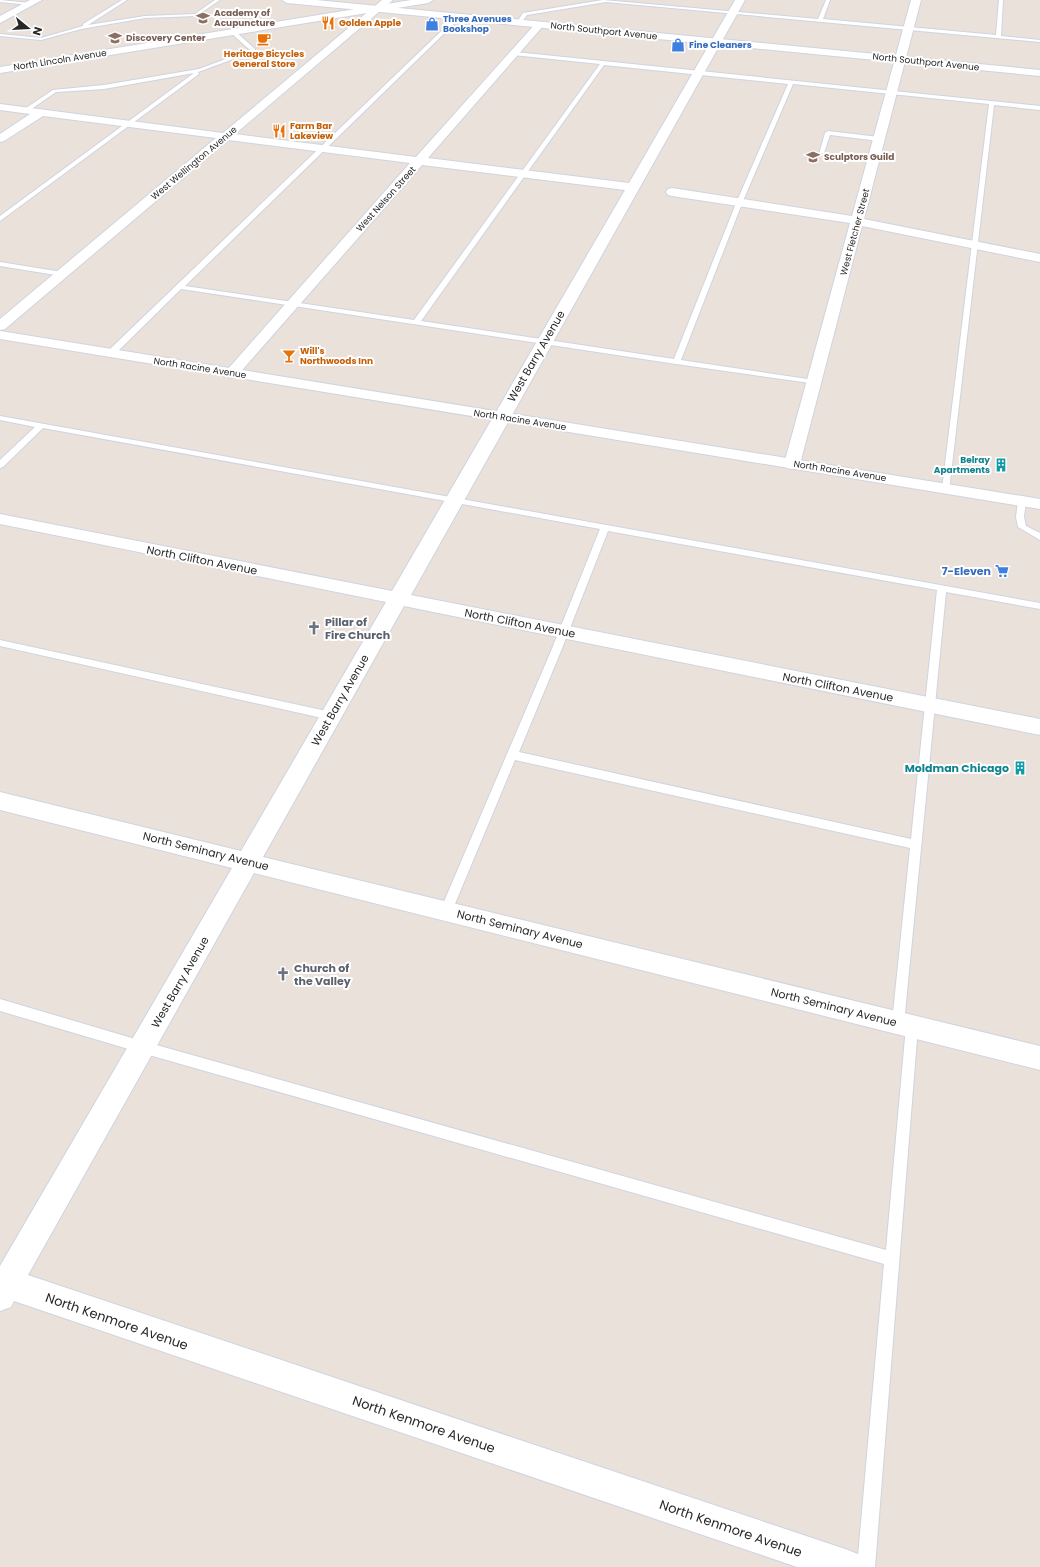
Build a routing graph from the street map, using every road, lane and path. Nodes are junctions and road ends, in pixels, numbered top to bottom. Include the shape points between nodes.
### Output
1 (126, 0) edge
2 (218, 0) edge
3 (287, 0) edge
4 (388, 0) edge
5 (428, 0) edge
6 (609, 0) edge
7 (828, 0) edge
8 (916, 0) edge
9 (1001, 0) edge
10 (0, 1) edge
11 (34, 2) edge
12 (652, 2) edge
13 (736, 6) edge
14 (378, 9) junction
15 (459, 17) junction
16 (0, 20) edge
17 (820, 20) junction
18 (519, 22) junction
19 (540, 24) junction
20 (80, 28) junction
21 (909, 28) junction
22 (233, 32) junction
23 (0, 35) edge
24 (998, 37) junction
25 (1040, 41) edge
26 (716, 42) junction
27 (515, 54) junction
28 (901, 59) junction
29 (603, 63) junction
30 (0, 70) edge
31 (200, 70) junction
32 (698, 73) junction
33 (1040, 73) edge
34 (790, 83) junction
35 (892, 93) junction
36 (992, 103) junction
37 (0, 108) edge
38 (1040, 108) edge
39 (25, 110) junction
40 (41, 112) junction
41 (128, 123) junction
42 (226, 136) junction
43 (0, 139) edge
44 (880, 139) junction
45 (322, 149) junction
46 (821, 153) dead end
47 (420, 161) junction
48 (522, 174) junction
49 (633, 187) junction
50 (672, 192) dead end
51 (740, 201) junction
52 (0, 219) edge
53 (858, 221) junction
54 (975, 244) junction
55 (1040, 258) edge
56 (0, 264) edge
57 (62, 274) junction
58 (179, 287) junction
59 (292, 304) junction
60 (416, 323) junction
61 (0, 326) edge
62 (0, 335) edge
63 (545, 342) junction
64 (111, 353) junction
65 (676, 362) junction
66 (232, 373) junction
67 (814, 382) junction
68 (502, 417) junction
69 (0, 418) edge
70 (41, 426) junction
71 (792, 464) junction
72 (0, 465) edge
73 (946, 489) junction
74 (454, 500) junction
75 (1022, 501) junction
76 (1040, 504) edge
77 (0, 519) edge
78 (605, 527) junction
79 (1040, 537) edge
80 (942, 588) junction
81 (398, 599) junction
82 (1040, 606) edge
83 (563, 632) junction
84 (0, 643) edge
85 (930, 705) junction
86 (331, 716) junction
87 (1040, 727) edge
88 (512, 755) junction
89 (0, 801) edge
90 (916, 845) junction
91 (248, 862) junction
92 (446, 911) junction
93 (0, 1005) edge
94 (905, 1025) junction
95 (142, 1047) junction
96 (1040, 1058) edge
97 (892, 1259) junction
98 (2, 1287) edge
99 (848, 1567) edge
100 (866, 1567) edge

1 - 20 lane
2 - 20 lane via 196,15 145,17
3 - 14 street, North Southport Avenue
4 - 14 street, West Wellington Avenue
5 - 14 street, North Lincoln Avenue
6 - 12 lane
6 - 18 lane via 526,14
7 - 17 lane
8 - 21 street, West Fletcher Street
9 - 24 lane
10 - 11 lane
11 - 16 street
12 - 13 lane
13 - 17 lane
13 - 26 street, West Barry Avenue
14 - 15 street, North Southport Avenue
14 - 22 street, North Lincoln Avenue
14 - 42 street, West Wellington Avenue
15 - 18 street, North Southport Avenue
15 - 45 lane
17 - 21 lane
18 - 19 street, North Southport Avenue
19 - 26 street, North Southport Avenue
19 - 27 street, West Nelson Street
20 - 23 lane via 41,40
21 - 24 lane
21 - 28 street, West Fletcher Street
22 - 30 street, North Lincoln Avenue
22 - 31 lane via 254,50
24 - 25 lane
26 - 28 street, North Southport Avenue
26 - 32 street, West Barry Avenue
27 - 29 lane
27 - 47 street, West Nelson Street
28 - 33 street, North Southport Avenue
28 - 35 street, West Fletcher Street
29 - 32 lane
29 - 48 lane
31 - 39 lane via 104,87 55,91
31 - 41 lane
32 - 34 lane
32 - 49 street, West Barry Avenue
34 - 35 lane
34 - 51 lane
35 - 36 lane
35 - 44 street, West Fletcher Street
36 - 38 lane
36 - 54 lane
37 - 39 street
39 - 40 street
40 - 41 street
40 - 43 street
41 - 42 street
41 - 52 lane
42 - 45 street
42 - 57 street, West Wellington Avenue
44 - 46 lane via 828,133
44 - 53 street, West Fletcher Street
45 - 47 street
45 - 58 lane
47 - 48 street
47 - 59 street, West Nelson Street
48 - 49 street
48 - 60 lane
49 - 63 street, West Barry Avenue
50 - 51 street
51 - 53 street
51 - 65 lane
53 - 54 street
53 - 67 street, West Fletcher Street
54 - 55 street
54 - 73 lane
56 - 57 lane
57 - 61 street, West Wellington Avenue
58 - 59 lane
58 - 64 lane
59 - 60 lane
59 - 66 street, West Nelson Street
60 - 63 lane
62 - 64 street, North Racine Avenue
63 - 65 lane
63 - 68 street, West Barry Avenue
64 - 66 street, North Racine Avenue
65 - 67 lane
66 - 68 street, North Racine Avenue
67 - 71 street, West Fletcher Street
68 - 71 street, North Racine Avenue
68 - 74 street, West Barry Avenue
69 - 70 lane
70 - 72 lane
70 - 74 lane
71 - 73 street, North Racine Avenue
73 - 75 street, North Racine Avenue
74 - 78 lane
74 - 81 street, West Barry Avenue
75 - 76 street, North Racine Avenue
75 - 79 lane via 1022,527
77 - 81 street, North Clifton Avenue
78 - 80 lane
78 - 83 lane
80 - 82 lane
80 - 85 lane
81 - 83 street, North Clifton Avenue
81 - 86 street, West Barry Avenue
83 - 85 street, North Clifton Avenue
83 - 88 lane
84 - 86 lane
85 - 87 street, North Clifton Avenue
85 - 90 lane
86 - 91 street, West Barry Avenue
88 - 90 lane
88 - 92 lane
89 - 91 street, North Seminary Avenue
90 - 94 lane
91 - 92 street, North Seminary Avenue
91 - 95 street, West Barry Avenue
92 - 94 street, North Seminary Avenue
93 - 95 lane
94 - 96 street, North Seminary Avenue
94 - 97 lane
95 - 97 lane
95 - 98 street, West Barry Avenue
97 - 100 lane
98 - 99 street, North Kenmore Avenue

